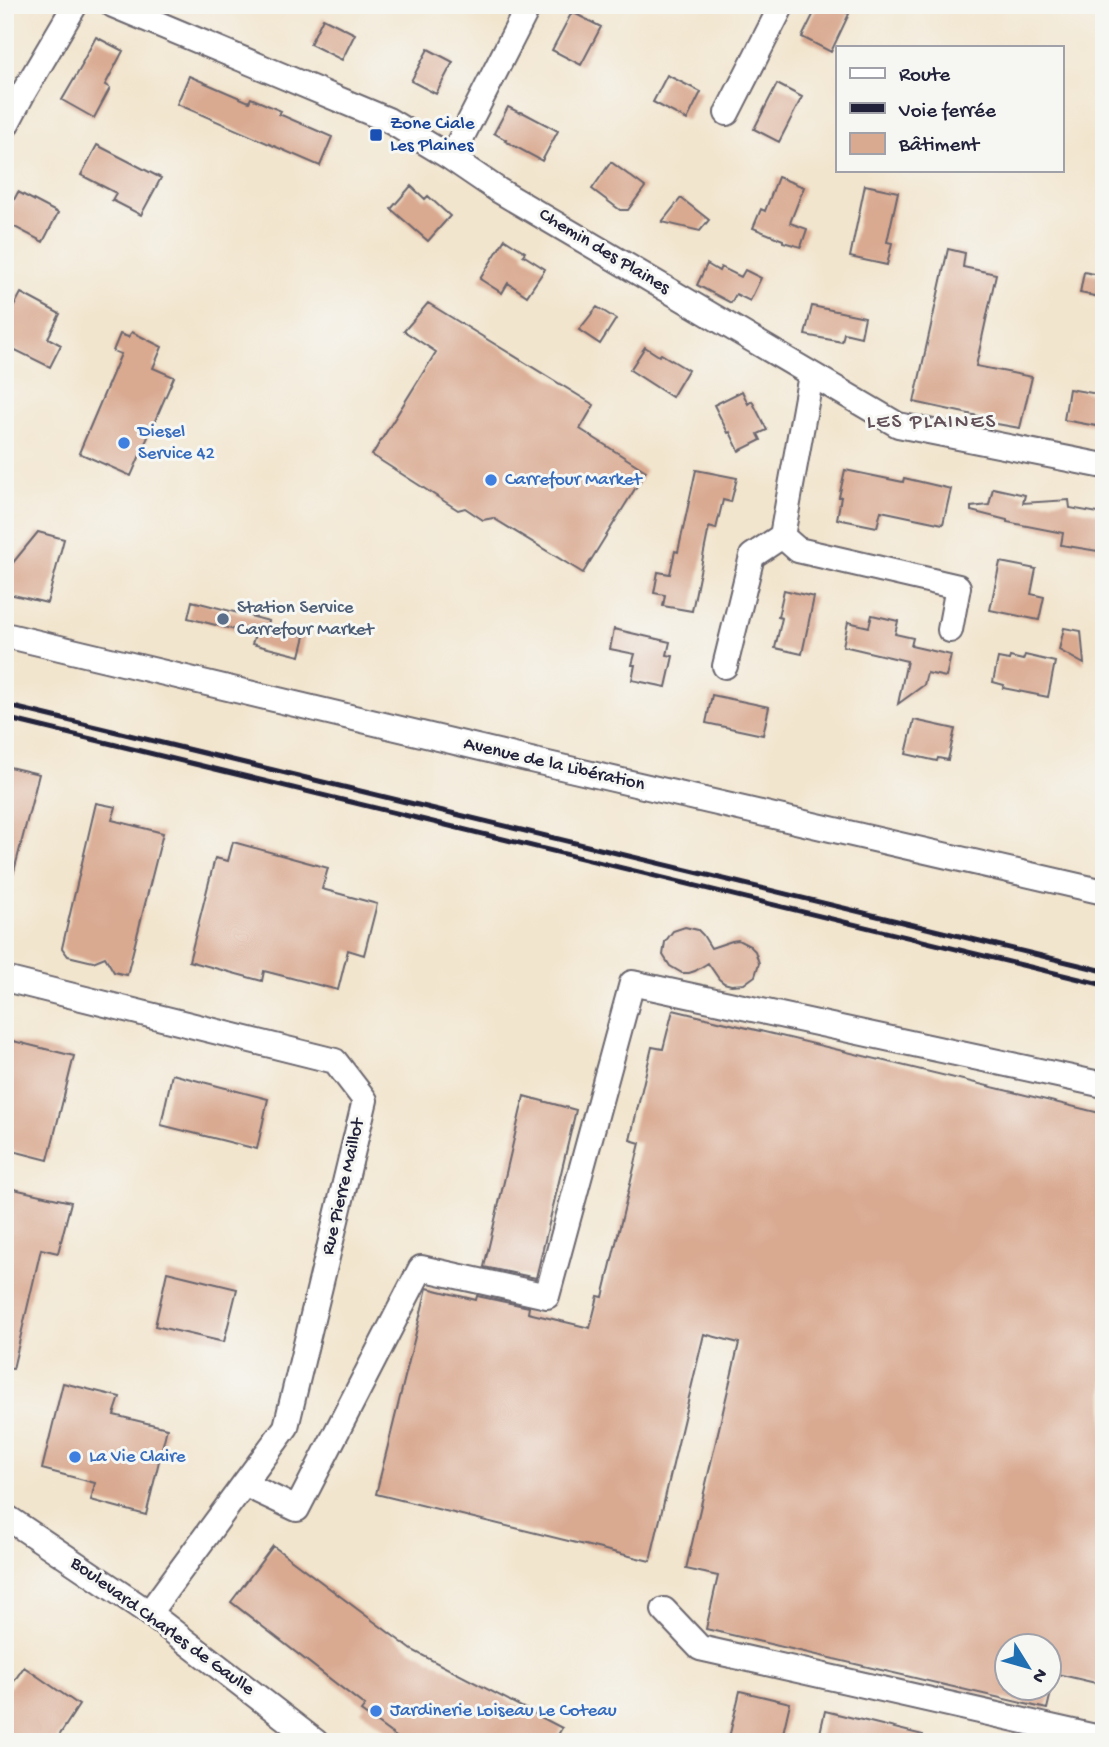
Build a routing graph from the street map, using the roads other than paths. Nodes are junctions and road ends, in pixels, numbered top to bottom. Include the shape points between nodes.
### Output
1 (75, 5) edge
2 (113, 5) edge
3 (529, 5) edge
4 (782, 5) edge
5 (727, 113) dead end
6 (5, 127) edge
7 (451, 158) junction
8 (811, 374) junction
9 (1104, 466) edge
10 (782, 536) junction
11 (950, 631) dead end
12 (5, 635) edge
13 (725, 666) dead end
14 (1104, 892) edge
15 (5, 979) edge
16 (1104, 1085) edge
17 (244, 1484) junction
18 (8, 1526) edge
19 (664, 1610) dead end
20 (149, 1613) junction
21 (1104, 1739) edge
22 (316, 1742) edge

1 - 6 street
2 - 7 street, Chemin des Plaines via 388,120
3 - 7 street
4 - 5 street
7 - 8 street, Chemin des Plaines
8 - 9 street, Chemin des Plaines via 898,425
8 - 10 street
10 - 11 street via 799,550 958,587
10 - 13 street via 752,556
12 - 14 street, Avenue de la Libération
15 - 17 street, Rue Pierre Maillot via 335,1061 365,1100 286,1427
16 - 17 street via 632,983 547,1296 421,1268 297,1509
17 - 20 street, Rue Pierre Maillot
18 - 20 street, Boulevard Charles de Gaulle
19 - 21 street via 700,1648
20 - 22 street, Boulevard Charles de Gaulle

